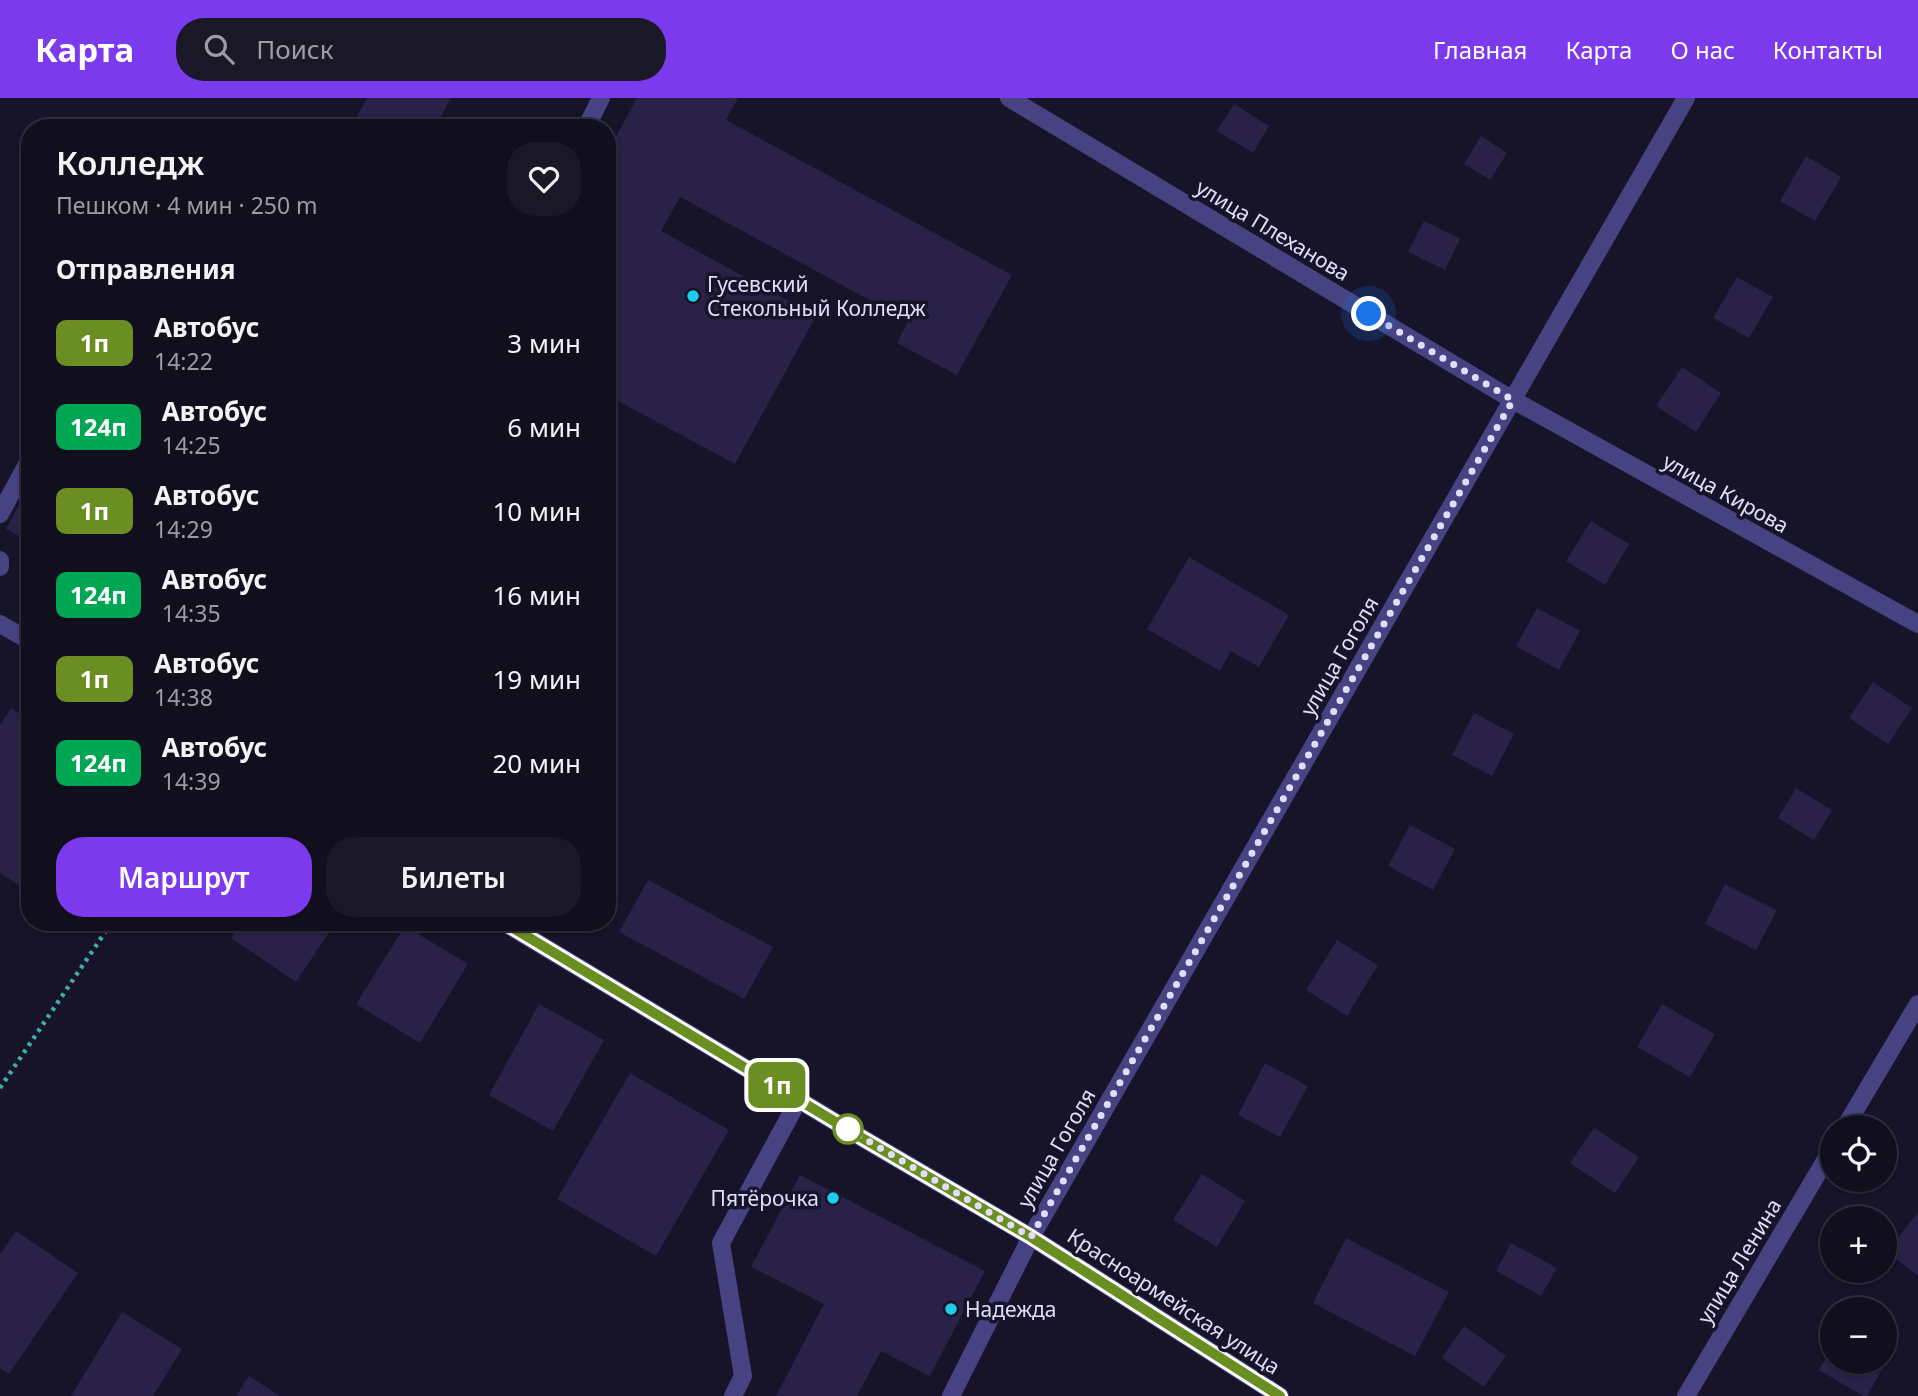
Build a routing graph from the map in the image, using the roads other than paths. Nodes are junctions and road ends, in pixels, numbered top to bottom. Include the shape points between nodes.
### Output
1 (601, 98) edge
2 (1009, 98) edge
3 (1686, 98) edge
4 (590, 119) edge
5 (1513, 400) junction
6 (21, 476) edge
7 (0, 514) edge
8 (0, 560) edge
9 (0, 567) edge
10 (0, 624) edge
11 (1918, 624) edge
12 (21, 636) edge
13 (518, 931) edge
14 (1918, 1004) edge
15 (799, 1099) junction
16 (1852, 1115) edge
17 (1820, 1169) edge
18 (1031, 1237) junction
19 (733, 1396) edge
20 (951, 1396) edge
21 (1278, 1396) edge
22 (1686, 1396) edge

1 - 4 street
2 - 5 street, улица Плеханова
3 - 5 street, улица Гоголя
5 - 11 street, улица Кирова
5 - 18 street, улица Гоголя
6 - 7 street
8 - 9 street
10 - 12 street
13 - 15 street, Красноармейская улица
14 - 16 street
15 - 18 street, Красноармейская улица
15 - 19 street via 721,1243 743,1376
17 - 22 street, улица Ленина
18 - 20 street, улица Гоголя
18 - 21 street, Красноармейская улица

